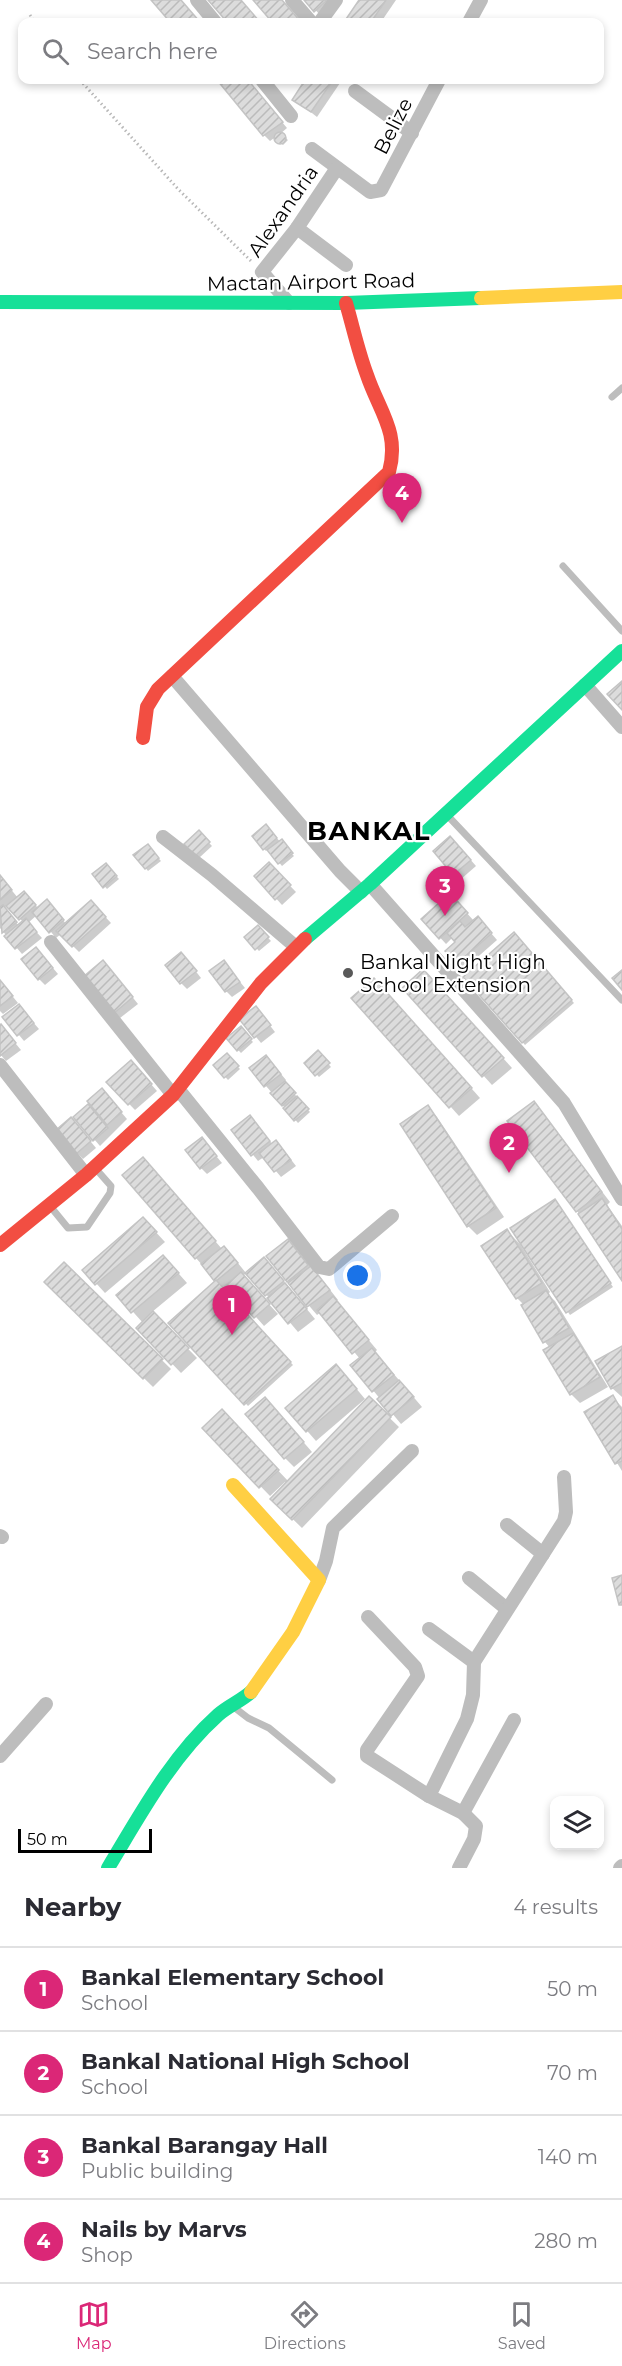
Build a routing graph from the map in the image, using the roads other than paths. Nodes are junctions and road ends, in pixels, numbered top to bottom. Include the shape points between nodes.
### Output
1 (197, 0) edge
2 (292, 0) edge
3 (336, 0) edge
4 (479, 1) edge
5 (212, 18) edge
6 (308, 18) edge
7 (323, 18) edge
8 (471, 18) edge
9 (437, 84) edge
10 (275, 85) edge
11 (355, 91) dead end
12 (291, 116) dead end
13 (412, 133) junction
14 (312, 149) dead end
15 (337, 168) junction
16 (297, 228) junction
17 (346, 265) dead end
18 (621, 296) edge
19 (0, 302) edge
20 (289, 303) junction
21 (346, 303) junction
22 (622, 388) edge
23 (612, 397) dead end
24 (562, 566) dead end
25 (622, 631) edge
26 (622, 651) edge
27 (172, 676) junction
28 (585, 684) junction
29 (622, 727) edge
30 (143, 738) dead end
31 (445, 813) junction
32 (163, 837) dead end
33 (365, 888) junction
34 (51, 942) dead end
35 (296, 947) junction
36 (622, 1000) edge
37 (0, 1065) edge
38 (175, 1092) junction
39 (90, 1171) junction
40 (622, 1199) edge
41 (49, 1205) junction
42 (392, 1216) dead end
43 (0, 1245) edge
44 (412, 1451) dead end
45 (564, 1477) dead end
46 (233, 1485) dead end
47 (507, 1525) dead end
48 (543, 1554) junction
49 (469, 1578) dead end
50 (318, 1580) junction
51 (507, 1609) junction
52 (368, 1617) dead end
53 (429, 1629) dead end
54 (474, 1662) junction
55 (46, 1704) dead end
56 (233, 1706) junction
57 (514, 1720) dead end
58 (0, 1756) edge
59 (332, 1780) dead end
60 (429, 1796) junction
61 (463, 1814) junction
62 (108, 1868) edge
63 (459, 1868) edge

1 - 5 street
2 - 6 street
3 - 7 street
4 - 8 street
9 - 13 street, Belize
10 - 12 street
11 - 13 street
13 - 15 street, Belize via 381,190 370,192
14 - 15 street
15 - 16 street, Alexandria
16 - 17 street
16 - 20 street, Alexandria via 262,272
18 - 21 street, Mactan Airport Road
19 - 20 street, Mactan Airport Road
20 - 21 street, Mactan Airport Road
21 - 27 street via 370,386 390,425 395,455 389,472
22 - 23 lane
24 - 25 lane
26 - 28 street
27 - 30 street via 147,707
27 - 33 street via 340,871
28 - 29 street
28 - 31 street
31 - 33 street
31 - 36 lane
32 - 35 street via 214,872
33 - 35 street
33 - 40 street via 564,1102
34 - 38 street
35 - 38 street via 261,983
37 - 39 street
38 - 39 street
38 - 42 street via 258,1188 319,1267 329,1269
39 - 41 street
39 - 41 lane via 111,1186 87,1227 68,1228
41 - 43 street
44 - 50 street via 333,1528
45 - 48 street via 564,1521
46 - 50 street
47 - 48 street
48 - 51 street
49 - 51 street
50 - 56 street via 294,1632 256,1687
51 - 54 street
52 - 60 street via 418,1676 366,1750 367,1756
53 - 54 street
54 - 60 street via 473,1695 467,1719
55 - 58 street
56 - 59 lane via 269,1728
56 - 62 street via 219,1714 154,1791
57 - 61 street
60 - 61 street
61 - 63 street via 476,1826 474,1839

